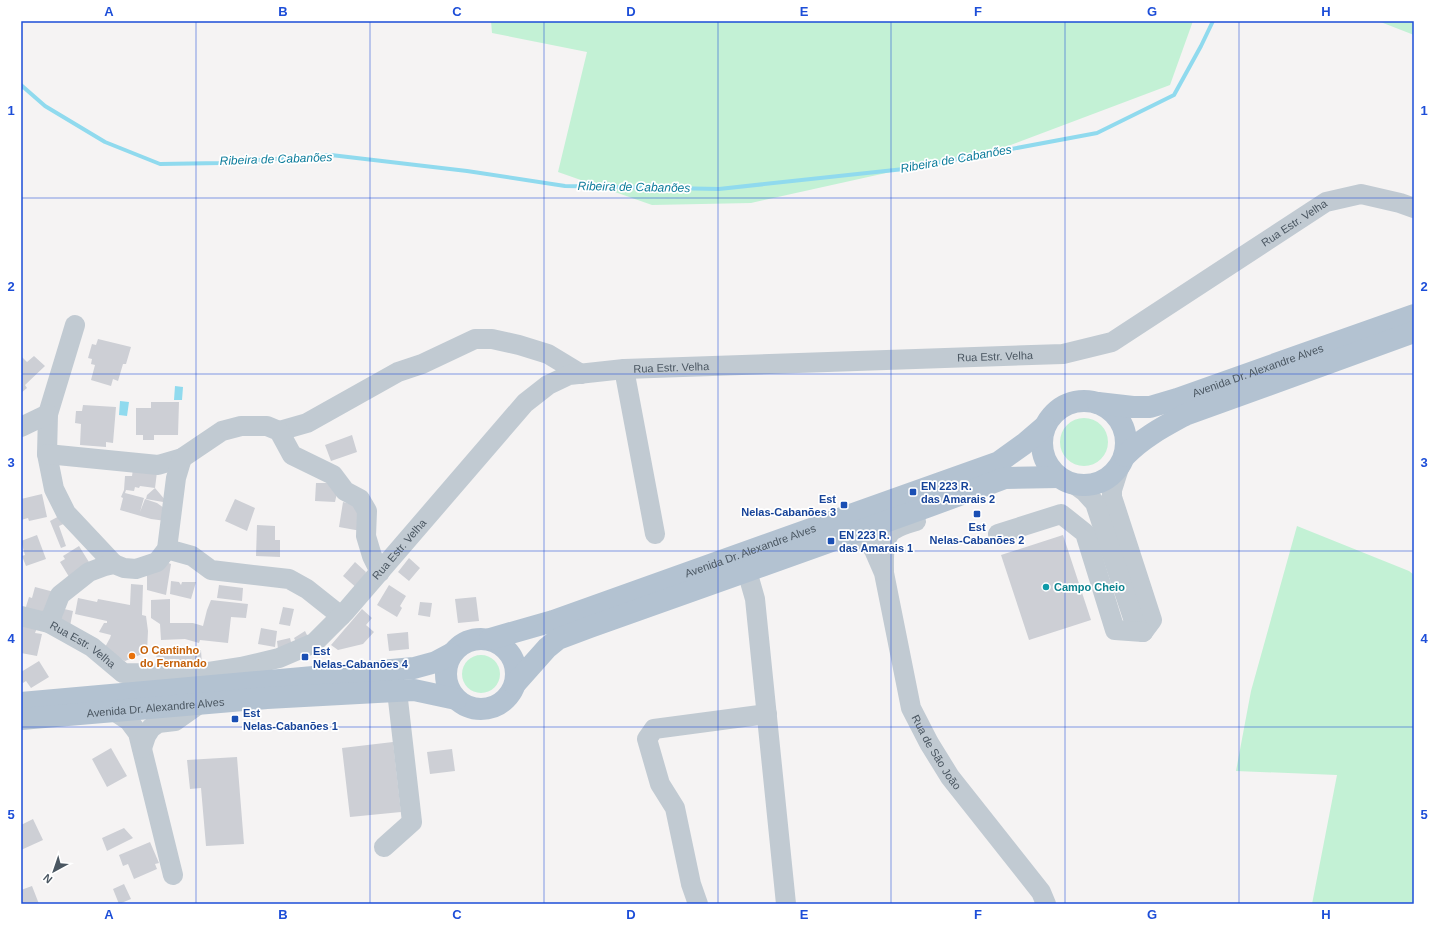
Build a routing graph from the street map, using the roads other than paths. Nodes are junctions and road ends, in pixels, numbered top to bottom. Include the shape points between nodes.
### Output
1 (1414, 208) edge
2 (1414, 315) edge
3 (75, 325) dead end
4 (1414, 332) edge
5 (624, 369) junction
6 (581, 374) junction
7 (1098, 404) junction
8 (48, 414) junction
9 (1045, 426) junction
10 (21, 427) edge
11 (279, 431) junction
12 (47, 454) junction
13 (182, 458) junction
14 (1122, 462) junction
15 (1066, 481) junction
16 (927, 507) junction
17 (654, 534) dead end
18 (998, 534) dead end
19 (849, 535) junction
20 (167, 549) junction
21 (114, 564) junction
22 (747, 571) junction
23 (380, 572) junction
24 (1117, 572) junction
25 (884, 573) junction
26 (21, 616) edge
27 (341, 616) junction
28 (49, 623) junction
29 (1142, 632) dead end
30 (490, 639) junction
31 (451, 654) junction
32 (123, 673) junction
33 (515, 684) junction
34 (397, 691) junction
35 (143, 692) junction
36 (456, 699) junction
37 (109, 703) junction
38 (199, 704) junction
39 (767, 714) junction
40 (22, 716) edge
41 (142, 748) junction
42 (384, 847) dead end
43 (172, 875) dead end
44 (698, 904) edge
45 (786, 904) edge
46 (1046, 904) edge

1 - 5 street, Rua Estr. Velha via 1361,194 1326,202 1112,342 1063,354
2 - 7 main road, Avenida Dr. Alexandre Alves via 1177,399 1150,406
3 - 8 street
4 - 14 main road, Avenida Dr. Alexandre Alves via 1184,415 1134,445
5 - 6 street, Rua Estr. Velha
5 - 17 street
6 - 11 street via 548,354 492,339 475,339 422,364 398,372 307,423
6 - 23 street, Rua Estr. Velha via 569,375 548,385 525,404
7 - 9 main road via 1086,401 1073,402 1052,415
7 - 14 main road via 1110,410 1124,430 1126,443
8 - 10 street
8 - 12 street
9 - 15 main road via 1043,454 1049,467
9 - 30 main road, Avenida Dr. Alexandre Alves via 999,462 553,621
11 - 13 street via 267,426 241,426 222,431
11 - 23 street via 292,455 333,475 345,492 360,499 366,511 366,536
12 - 13 street via 158,465
12 - 21 street via 54,489 66,513
13 - 20 street via 176,478
14 - 15 main road via 1110,477 1099,483 1086,486
14 - 24 street via 1112,490
15 - 16 main road, Avenida Dr. Alexandre Alves via 1005,478
15 - 24 street via 1086,492 1095,503
16 - 19 main road, Avenida Dr. Alexandre Alves
16 - 25 street via 918,520 890,533 885,546
18 - 24 street via 1061,514 1085,533
19 - 22 main road, Avenida Dr. Alexandre Alves
19 - 25 street via 870,544
20 - 21 street via 157,562 136,569
20 - 27 street via 192,556 211,570 289,579 307,589
21 - 28 street via 89,572 60,595
22 - 33 main road, Avenida Dr. Alexandre Alves via 558,639 536,659
22 - 39 street via 755,599
23 - 27 street, Rua Estr. Velha
24 - 29 street via 1134,624
25 - 46 street, Rua de São João via 911,708 950,777 1041,892
26 - 28 street, Rua Estr. Velha
27 - 32 street, Rua Estr. Velha via 314,643 279,658 196,674
28 - 32 street, Rua Estr. Velha via 92,647
30 - 31 main road via 468,640
30 - 33 main road via 509,652 514,662
31 - 35 main road, Avenida Dr. Alexandre Alves via 436,662 414,668
31 - 36 main road via 445,673 450,692
32 - 35 street via 129,683
32 - 37 street
33 - 36 main road via 510,695 490,708 465,706
34 - 36 main road, Avenida Dr. Alexandre Alves via 414,690
34 - 38 main road, Avenida Dr. Alexandre Alves
34 - 42 street via 412,822
35 - 37 main road, Avenida Dr. Alexandre Alves
37 - 38 main road, Avenida Dr. Alexandre Alves
37 - 40 main road, Avenida Dr. Alexandre Alves
37 - 41 street via 138,733
38 - 41 street via 175,721 158,723 151,728
39 - 44 street via 654,730 647,739 660,784 675,808
39 - 45 street
41 - 43 street

